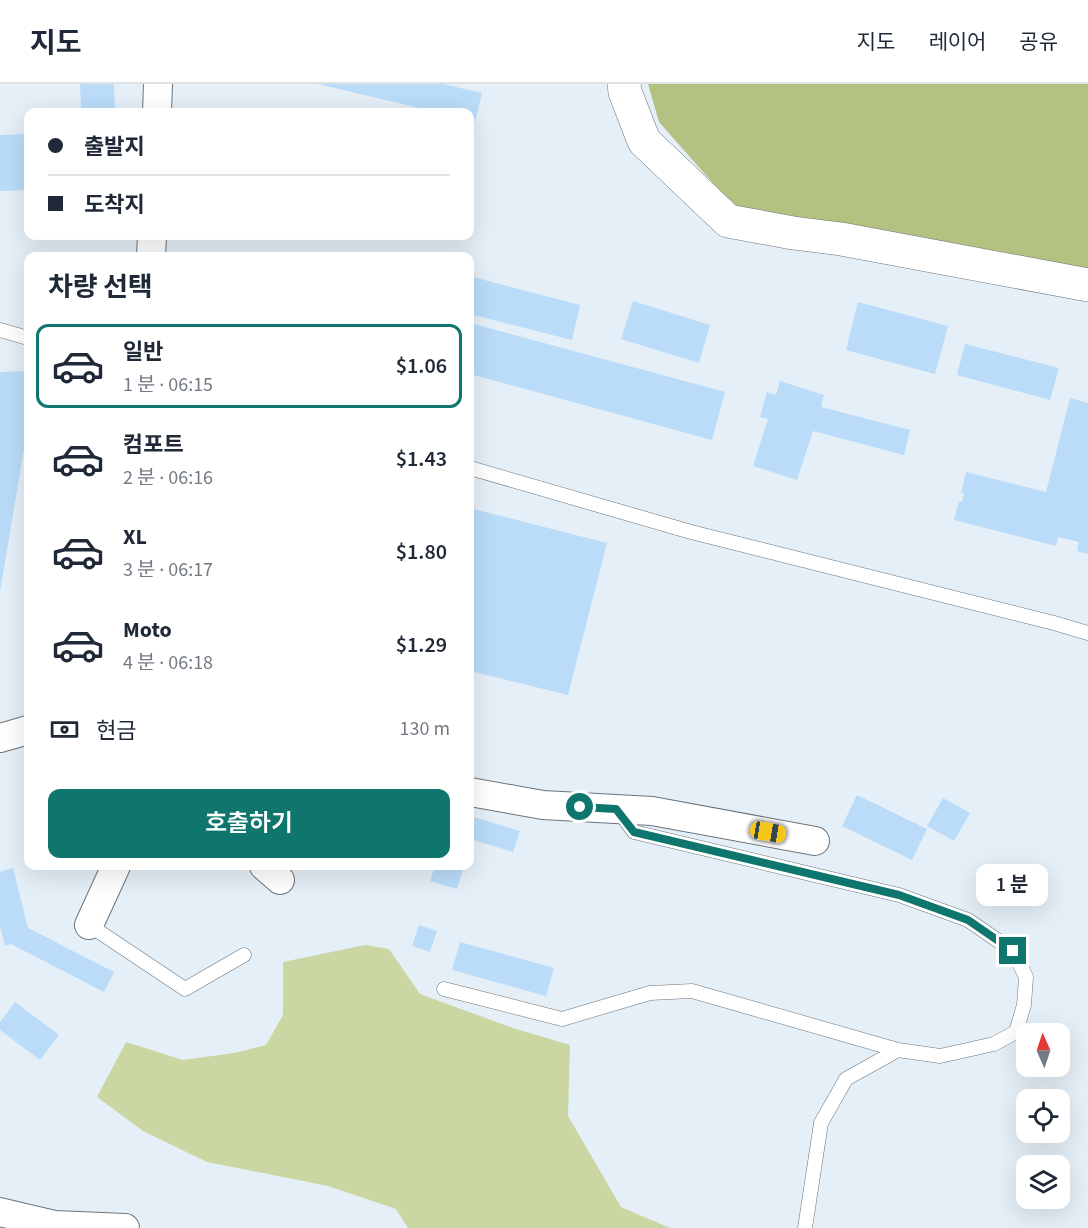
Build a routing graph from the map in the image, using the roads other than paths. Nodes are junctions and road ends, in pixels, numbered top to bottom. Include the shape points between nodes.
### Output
1 (158, 84) edge
2 (624, 84) edge
3 (157, 108) edge
4 (1088, 285) edge
5 (0, 330) edge
6 (24, 337) edge
7 (474, 469) edge
8 (1088, 633) edge
9 (24, 731) edge
10 (0, 738) edge
11 (474, 793) edge
12 (616, 809) junction
13 (815, 841) dead end
14 (114, 870) edge
15 (89, 925) joint
16 (244, 955) dead end
17 (444, 989) dead end
18 (898, 1050) junction
19 (0, 1212) edge
20 (125, 1228) edge
21 (805, 1228) edge

1 - 3 street
2 - 4 street via 644,141 728,221
5 - 6 lane
7 - 8 lane via 691,532
9 - 10 street
11 - 12 street via 543,806
12 - 13 street via 652,810
12 - 18 lane via 634,832 899,895 968,920 1013,951 1026,977 1024,1005 1016,1032 994,1044 940,1056
14 - 15 street
15 - 16 lane via 185,990
17 - 18 lane via 562,1019 650,993 692,991
18 - 21 lane via 846,1079 821,1123
19 - 20 street via 55,1225

